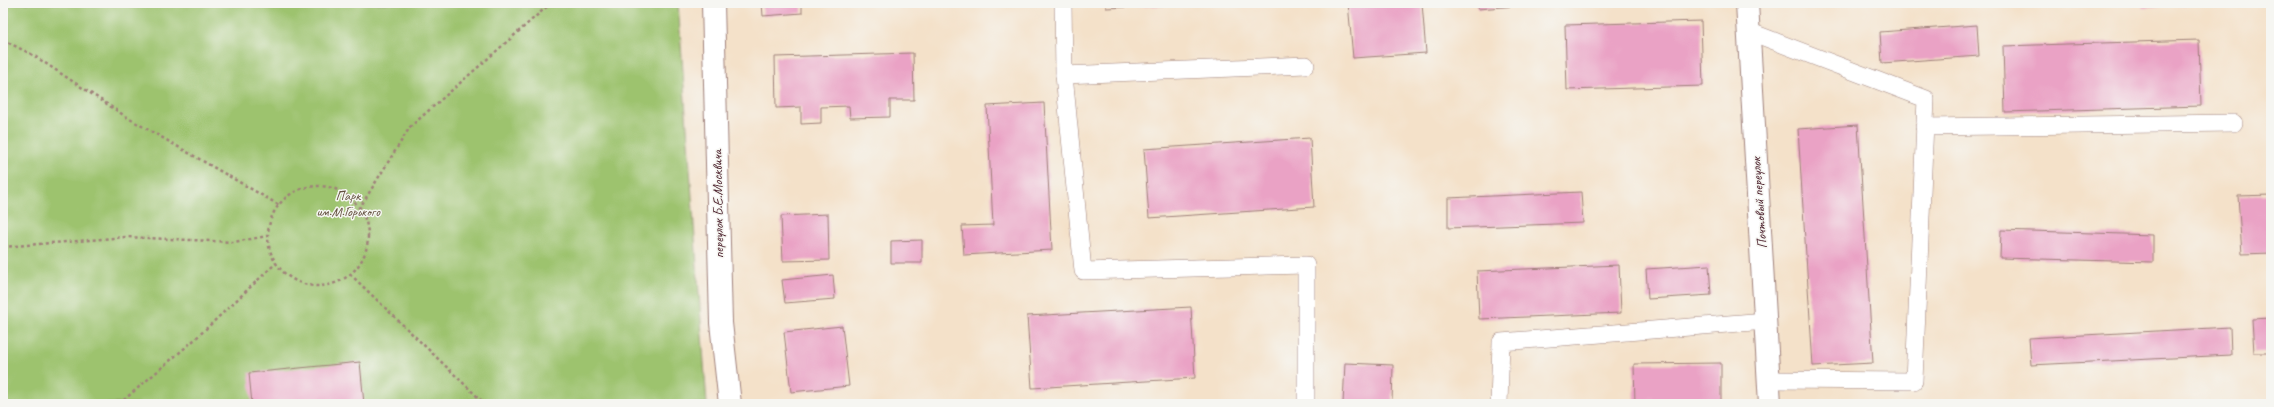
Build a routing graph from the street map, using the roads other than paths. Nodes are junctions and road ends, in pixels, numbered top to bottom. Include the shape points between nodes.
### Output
1 (713, 3) edge
2 (1063, 3) edge
3 (1747, 3) edge
4 (1748, 31) junction
5 (1306, 65) dead end
6 (1064, 75) junction
7 (2234, 123) dead end
8 (1924, 127) junction
9 (1766, 321) junction
10 (1770, 380) junction
11 (730, 404) edge
12 (1306, 404) edge
13 (1499, 404) edge
14 (1770, 404) edge

1 - 11 street, переулок Б.Е.Москвича via 721,323
2 - 6 lane
3 - 4 street, Почтовый переулок
4 - 8 lane via 1926,99
4 - 9 street, Почтовый переулок
5 - 6 lane
6 - 12 lane via 1083,271 1306,265
7 - 8 lane
8 - 10 lane via 1914,382
9 - 10 street, Почтовый переулок
9 - 13 lane via 1501,342
10 - 14 street, Почтовый переулок

